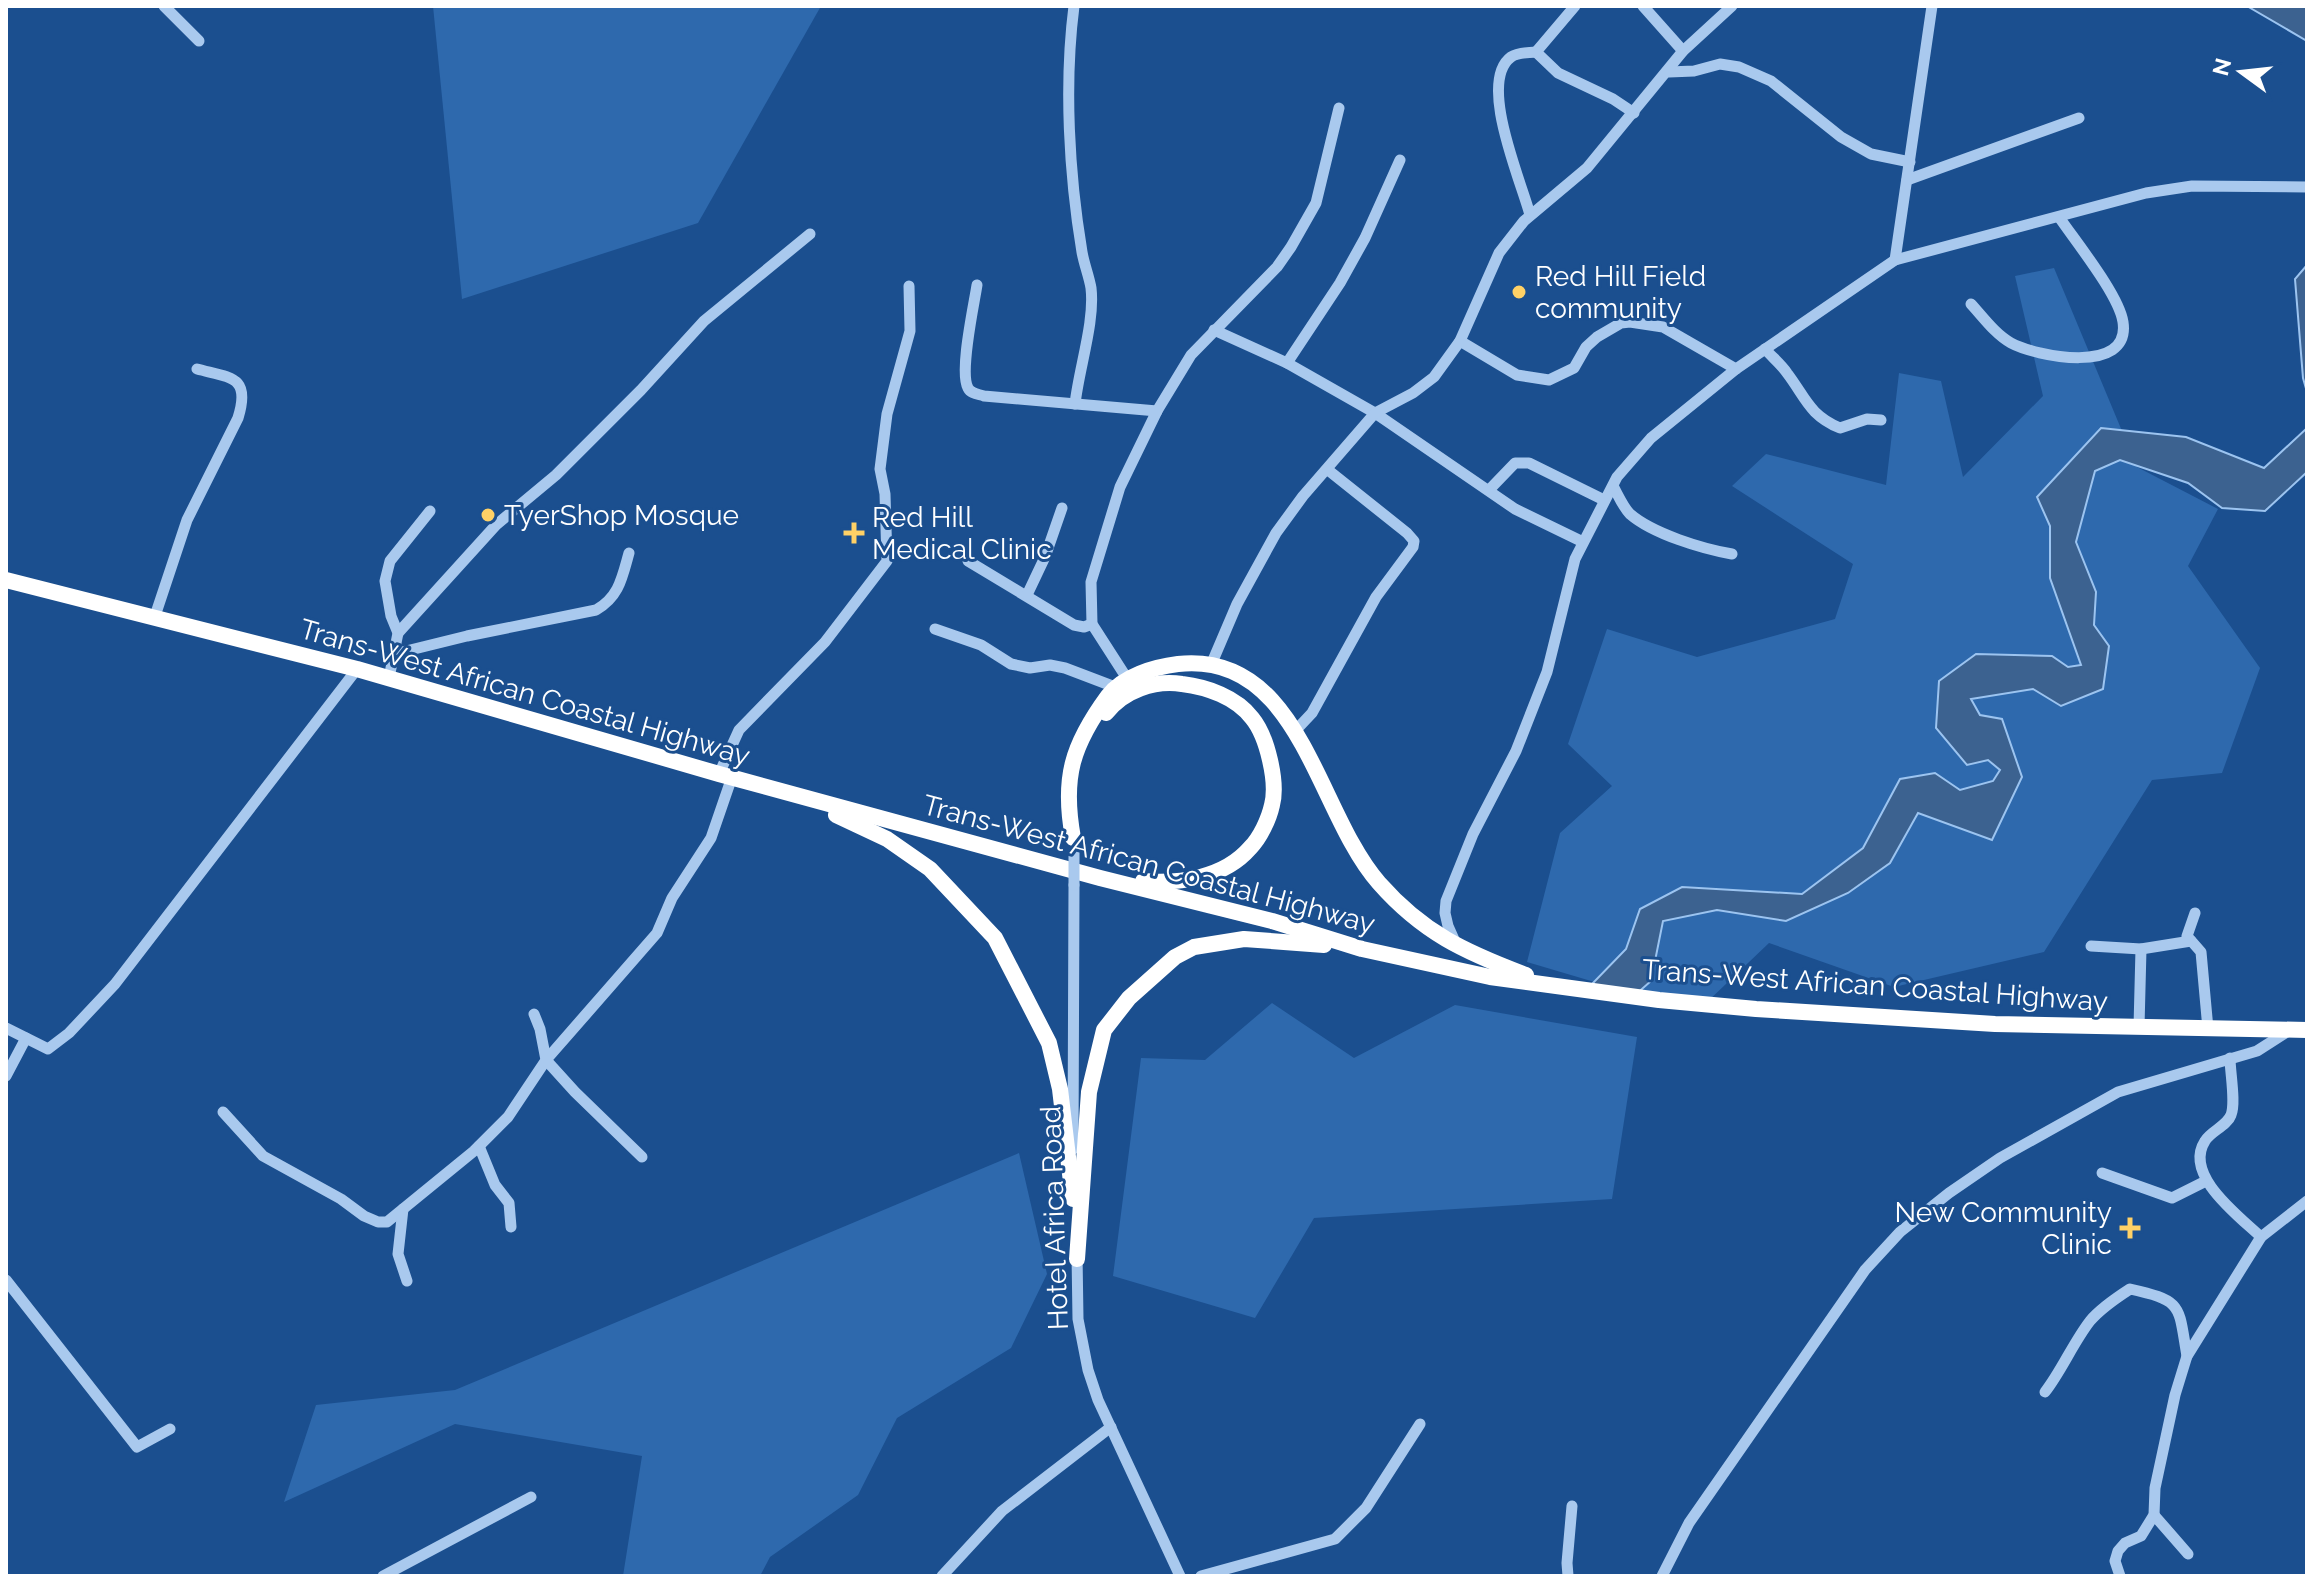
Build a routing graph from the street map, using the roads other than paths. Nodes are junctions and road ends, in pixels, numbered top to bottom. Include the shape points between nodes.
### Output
1 (164, 6) edge
2 (1074, 6) edge
3 (1575, 6) edge
4 (1643, 6) edge
5 (1732, 6) edge
6 (1932, 6) edge
7 (199, 41) dead end
8 (1683, 51) junction
9 (1536, 52) junction
10 (1669, 72) junction
11 (1339, 108) dead end
12 (1634, 113) junction
13 (2079, 118) dead end
14 (1400, 160) dead end
15 (1910, 162) junction
16 (1907, 180) junction
17 (2307, 187) edge
18 (1530, 215) junction
19 (2059, 217) junction
20 (810, 234) dead end
21 (1895, 260) junction
22 (977, 285) dead end
23 (909, 286) dead end
24 (1971, 304) dead end
25 (1214, 330) junction
26 (1460, 341) junction
27 (1765, 349) junction
28 (1287, 363) junction
29 (197, 369) dead end
30 (1736, 369) junction
31 (1075, 404) junction
32 (1157, 411) junction
33 (1375, 413) junction
34 (1881, 420) dead end
35 (1328, 470) junction
36 (1613, 486) junction
37 (1489, 490) junction
38 (1604, 500) junction
39 (1062, 508) dead end
40 (430, 511) dead end
41 (1583, 542) junction
42 (629, 553) dead end
43 (1732, 554) dead end
44 (968, 561) dead end
45 (6, 580) edge
46 (1027, 595) junction
47 (154, 619) junction
48 (1092, 624) junction
49 (935, 629) dead end
50 (398, 633) junction
51 (394, 654) junction
52 (1211, 665) junction
53 (357, 669) junction
54 (389, 678) junction
55 (1122, 684) junction
56 (1296, 730) junction
57 (733, 778) junction
58 (1073, 845) junction
59 (1100, 878) junction
60 (2195, 913) dead end
61 (2191, 941) junction
62 (1457, 946) junction
63 (2091, 946) dead end
64 (1362, 949) junction
65 (2141, 949) junction
66 (1558, 987) junction
67 (534, 1014) dead end
68 (2139, 1027) junction
69 (6, 1028) edge
70 (2208, 1029) junction
71 (2299, 1030) edge
72 (26, 1038) junction
73 (2230, 1058) junction
74 (546, 1060) junction
75 (6, 1076) edge
76 (223, 1112) dead end
77 (479, 1146) junction
78 (642, 1157) dead end
79 (2102, 1173) dead end
80 (2206, 1181) junction
81 (1073, 1199) junction
82 (2307, 1201) edge
83 (404, 1208) junction
84 (511, 1227) dead end
85 (2261, 1237) junction
86 (1077, 1259) junction
87 (6, 1280) edge
88 (407, 1281) dead end
89 (2187, 1356) junction
90 (2045, 1392) dead end
91 (1420, 1424) dead end
92 (1111, 1427) junction
93 (170, 1429) dead end
94 (531, 1497) dead end
95 (1572, 1506) dead end
96 (2154, 1515) junction
97 (2188, 1554) dead end
98 (383, 1576) edge
99 (942, 1576) edge
100 (1180, 1576) edge
101 (1201, 1576) edge
102 (1568, 1576) edge
103 (1662, 1576) edge
104 (2120, 1576) edge

1 - 7 street
2 - 31 street via 1069,112 1078,220 1091,290
3 - 9 street
4 - 8 street
5 - 8 street
6 - 15 street
8 - 10 street
9 - 12 street via 1558,73
9 - 18 street via 1509,59 1500,89 1510,160
10 - 12 street
10 - 15 street via 1720,64 1739,67 1771,81 1871,154
11 - 25 street via 1316,203 1277,267
12 - 18 street via 1587,168
13 - 16 street
14 - 28 street via 1340,283
15 - 16 street
16 - 21 street
17 - 19 street via 2192,186
18 - 26 street via 1499,253
19 - 21 street
19 - 24 street via 2113,296 2123,323 2116,347 2078,360 2015,346
20 - 50 street via 704,321 556,475 496,525
21 - 27 street
22 - 31 street via 966,359 970,390 984,396
23 - 57 street via 910,331 887,414 880,469 887,561 825,642 739,730
25 - 28 street
25 - 32 street via 1191,355
26 - 30 street via 1517,375 1549,380 1574,368 1597,337 1630,322 1663,327
26 - 33 street via 1434,377
27 - 30 street
27 - 34 street via 1787,372 1804,402 1826,422 1840,428
28 - 33 street
29 - 47 street via 238,382 243,401 187,520
30 - 36 street via 1651,438
31 - 32 street
32 - 48 street via 1120,487 1091,582
33 - 35 street
33 - 37 street
35 - 52 street via 1276,533
35 - 56 street via 1414,541 1376,597 1312,713
36 - 38 street
36 - 43 street via 1630,513 1651,526 1700,549
37 - 38 street via 1515,463 1529,463
37 - 41 street via 1515,509
38 - 41 street
39 - 46 street
40 - 50 street via 390,561 385,581
41 - 62 street via 1547,672 1446,901
42 - 51 street via 618,592 596,610
44 - 46 street
45 - 47 highway, Trans-West African Coastal Highway
46 - 48 street via 1074,625
47 - 53 highway, Trans-West African Coastal Highway
48 - 55 street
49 - 55 street via 981,645 1011,664 1050,665
50 - 51 street
51 - 54 street
52 - 55 highway via 1159,667
52 - 56 highway via 1267,693
53 - 54 highway, Trans-West African Coastal Highway
53 - 72 street via 115,984 48,1049
54 - 57 highway, Trans-West African Coastal Highway
55 - 58 highway via 1086,726 1075,750 1068,808
56 - 62 highway via 1342,825 1377,881 1420,924
57 - 59 highway, Trans-West African Coastal Highway
57 - 74 street via 711,838 672,898 657,933
57 - 81 highway via 887,839 930,869 995,938 1049,1043
58 - 59 highway via 1072,807 1084,749 1095,726 1134,690 1168,682 1202,687 1230,699 1253,718 1273,771 1273,804 1250,849 1188,882
58 - 81 street, Hotel Africa Road, bridge
59 - 64 highway, Trans-West African Coastal Highway
60 - 61 street via 2187,936
61 - 65 street
61 - 70 street via 2201,952
62 - 66 highway
63 - 65 street
64 - 66 highway, Trans-West African Coastal Highway
64 - 86 highway via 1244,939 1194,947 1129,998 1104,1030 1089,1092
65 - 68 street
66 - 68 highway, Trans-West African Coastal Highway via 1756,1009
67 - 74 street
68 - 70 highway, Trans-West African Coastal Highway
69 - 72 street
70 - 71 highway, Trans-West African Coastal Highway
71 - 73 street
72 - 75 street
73 - 80 street via 2233,1113 2201,1149 2199,1164
73 - 103 street via 2118,1092 2000,1158 1900,1232 1865,1270 1689,1523
74 - 77 street via 508,1117
74 - 78 street
76 - 83 street via 263,1156 364,1216 387,1222
77 - 83 street
77 - 84 street via 495,1185 509,1203
79 - 80 street via 2172,1198
80 - 85 street
81 - 86 street, Hotel Africa Road
82 - 85 street
83 - 88 street via 398,1254
85 - 89 street
86 - 92 street, Hotel Africa Road via 1083,1344
87 - 93 street via 137,1447
89 - 90 street via 2179,1310 2163,1296 2130,1289 2090,1321
89 - 96 street via 2158,1472
91 - 101 street via 1366,1508 1335,1539
92 - 99 street via 1002,1511
92 - 100 street, Hotel Africa Road
94 - 98 street
95 - 102 street
96 - 97 street
96 - 104 street via 2141,1536 2118,1551

